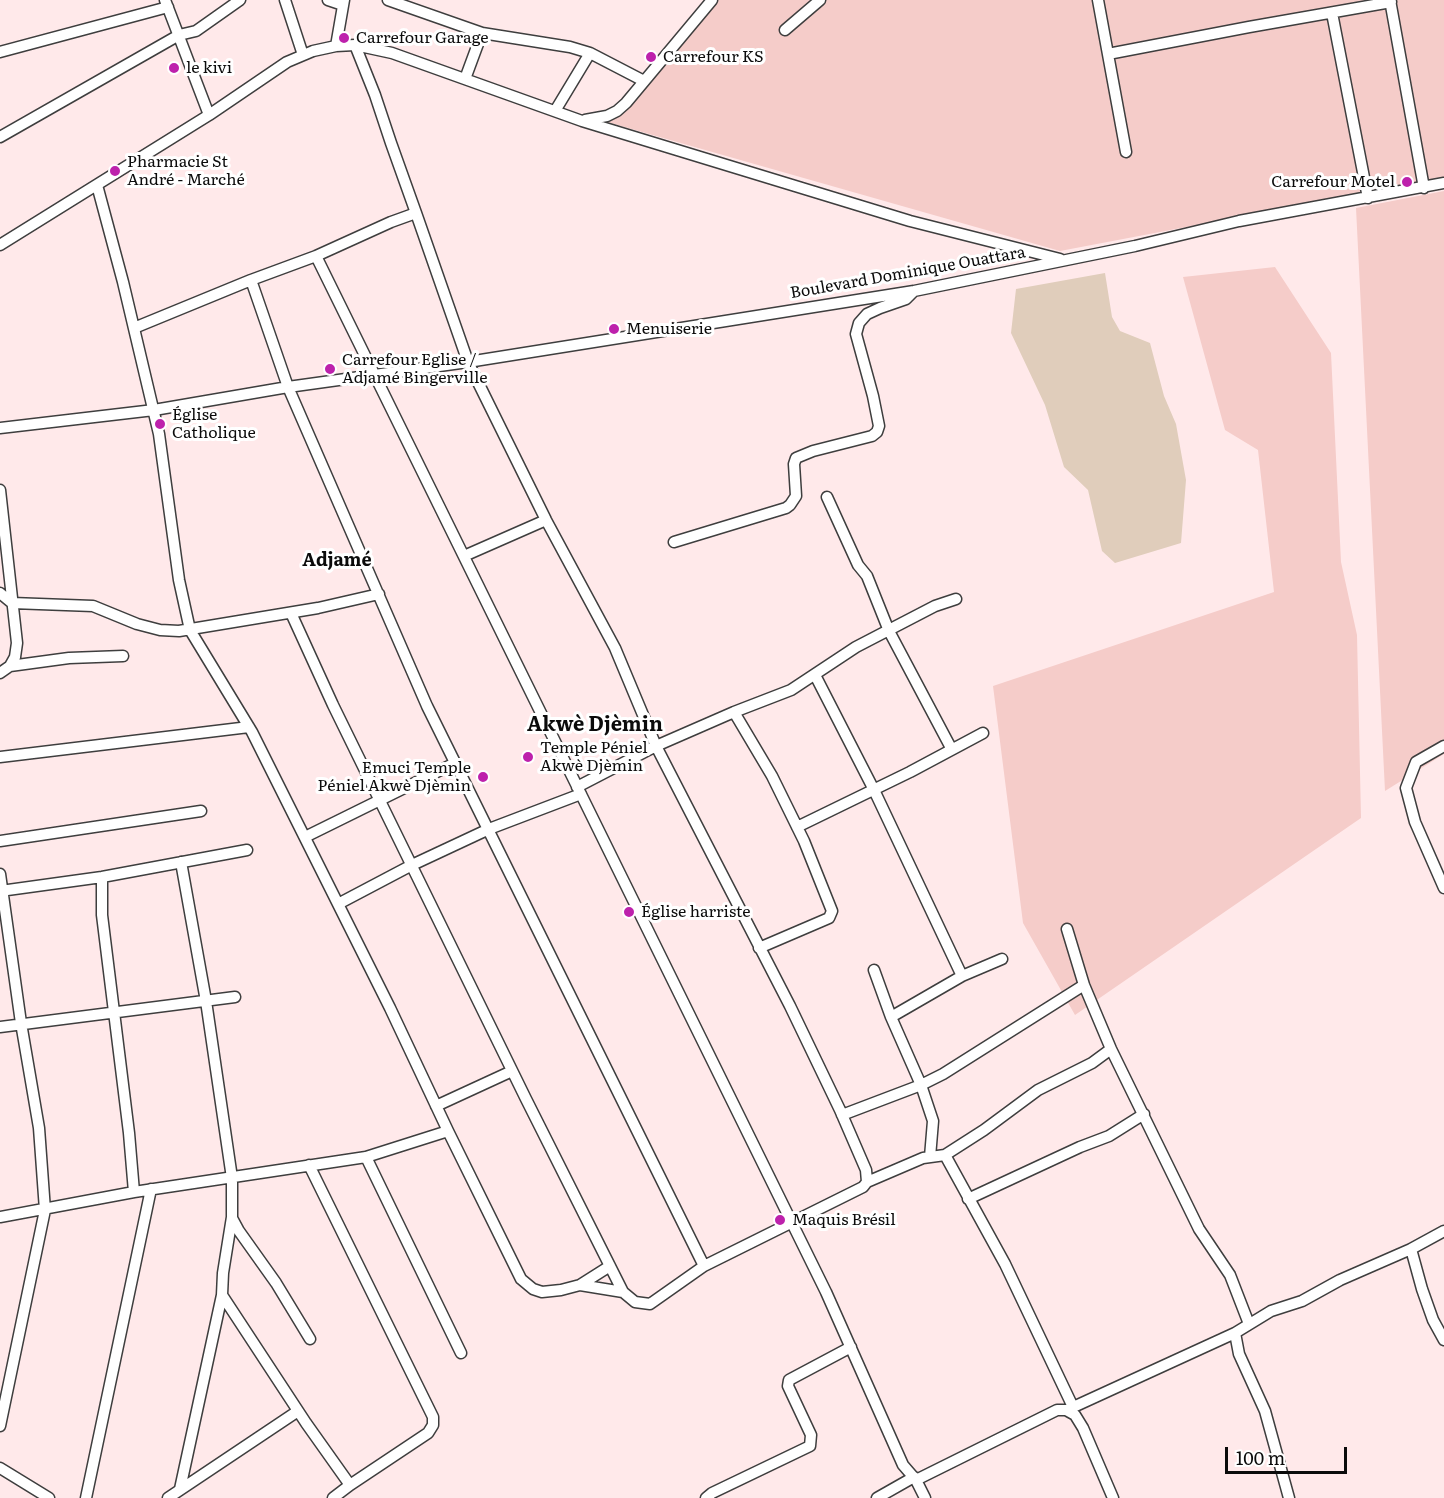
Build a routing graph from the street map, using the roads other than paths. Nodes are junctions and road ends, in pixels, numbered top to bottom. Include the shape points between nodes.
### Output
1 (240, 0) edge
2 (285, 0) edge
3 (328, 0) edge
4 (388, 0) edge
5 (712, 0) edge
6 (820, 0) edge
7 (1098, 0) edge
8 (1390, 1) edge
9 (343, 2) edge
10 (166, 4) edge
11 (1332, 13) junction
12 (785, 30) dead end
13 (482, 33) junction
14 (179, 36) junction
15 (355, 45) junction
16 (336, 46) junction
17 (0, 52) edge
18 (590, 53) junction
19 (1108, 54) junction
20 (303, 55) junction
21 (465, 79) junction
22 (644, 81) junction
23 (555, 111) junction
24 (209, 115) junction
25 (582, 121) junction
26 (0, 137) edge
27 (1126, 152) dead end
28 (1444, 183) edge
29 (97, 185) junction
30 (1424, 188) junction
31 (1368, 198) junction
32 (416, 213) junction
33 (0, 245) edge
34 (316, 256) junction
35 (1064, 259) junction
36 (251, 280) junction
37 (914, 291) junction
38 (134, 328) junction
39 (468, 362) junction
40 (373, 374) junction
41 (288, 387) junction
42 (154, 410) junction
43 (0, 428) edge
44 (0, 490) edge
45 (827, 497) dead end
46 (546, 520) junction
47 (674, 542) dead end
48 (464, 556) junction
49 (0, 593) edge
50 (379, 594) junction
51 (956, 599) dead end
52 (12, 603) junction
53 (291, 613) junction
54 (190, 630) junction
55 (889, 631) junction
56 (123, 656) dead end
57 (10, 666) junction
58 (0, 673) edge
59 (815, 675) junction
60 (734, 712) junction
61 (249, 728) junction
62 (984, 732) dead end
63 (656, 746) junction
64 (1444, 746) edge
65 (951, 748) junction
66 (0, 758) edge
67 (455, 763) junction
68 (579, 790) junction
69 (874, 790) junction
70 (380, 799) junction
71 (201, 811) dead end
72 (797, 827) junction
73 (489, 829) junction
74 (305, 837) junction
75 (0, 842) edge
76 (247, 850) dead end
77 (181, 862) junction
78 (412, 865) junction
79 (0, 874) edge
80 (102, 877) junction
81 (1444, 888) edge
82 (2, 891) edge
83 (338, 904) junction
84 (1067, 929) dead end
85 (759, 948) junction
86 (1002, 959) dead end
87 (874, 970) dead end
88 (962, 976) junction
89 (1084, 985) junction
90 (235, 997) dead end
91 (206, 1001) junction
92 (115, 1013) junction
93 (891, 1017) junction
94 (21, 1023) junction
95 (0, 1027) edge
96 (1112, 1049) junction
97 (512, 1071) junction
98 (921, 1085) junction
99 (436, 1106) junction
100 (1144, 1114) junction
101 (842, 1115) junction
102 (448, 1131) junction
103 (945, 1155) junction
104 (366, 1157) junction
105 (930, 1157) junction
106 (309, 1165) junction
107 (232, 1178) junction
108 (867, 1182) junction
109 (152, 1189) junction
110 (134, 1192) junction
111 (968, 1199) junction
112 (45, 1210) junction
113 (232, 1217) junction
114 (0, 1218) edge
115 (790, 1223) junction
116 (1444, 1231) edge
117 (1411, 1249) junction
118 (610, 1266) junction
119 (704, 1266) junction
120 (580, 1285) junction
121 (623, 1292) junction
122 (222, 1295) junction
123 (1249, 1324) junction
124 (1235, 1333) junction
125 (310, 1339) dead end
126 (1444, 1340) edge
127 (851, 1347) junction
128 (461, 1353) dead end
129 (1070, 1408) junction
130 (298, 1411) junction
131 (0, 1426) edge
132 (0, 1468) edge
133 (915, 1478) junction
134 (350, 1485) junction
135 (180, 1490) junction
136 (50, 1498) edge
137 (86, 1498) edge
138 (168, 1498) edge
139 (333, 1498) edge
140 (706, 1498) edge
141 (877, 1498) edge
142 (925, 1498) edge
143 (1113, 1498) edge
144 (1289, 1498) edge

1 - 14 street via 196,31
2 - 20 street
3 - 9 street
4 - 13 street
5 - 22 street
6 - 12 street
7 - 19 street
8 - 11 street
8 - 30 street
9 - 16 street
10 - 14 street
10 - 17 street
11 - 19 street
11 - 31 street
13 - 18 street
13 - 21 street
14 - 24 street
14 - 26 street
15 - 16 street
15 - 21 street via 392,52
15 - 32 street
16 - 20 street
18 - 22 street
18 - 23 street
19 - 27 street
20 - 24 street via 265,75
21 - 23 street
22 - 25 street via 617,111
23 - 25 street
24 - 29 street
25 - 35 street via 910,221
28 - 30 street, Boulevard Dominique Ouattara
29 - 33 street
29 - 38 street
30 - 31 street, Boulevard Dominique Ouattara
31 - 35 street, Boulevard Dominique Ouattara
32 - 34 street
32 - 39 street
34 - 36 street
34 - 40 street
35 - 37 street, Boulevard Dominique Ouattara
36 - 38 street
36 - 41 street
37 - 39 street, Boulevard Dominique Ouattara
37 - 47 street via 906,299 867,314 856,334 873,396 877,432 796,458 796,496 790,506
38 - 42 street
39 - 40 street, Boulevard Dominique Ouattara
39 - 46 street
40 - 41 street, Boulevard Dominique Ouattara
40 - 48 street
41 - 42 street, Boulevard Dominique Ouattara
41 - 50 street
42 - 43 street, Boulevard Dominique Ouattara
42 - 54 street
44 - 52 street
45 - 55 street via 858,565 867,576
46 - 48 street
46 - 63 street via 615,648
48 - 68 street
49 - 52 street
50 - 53 street
50 - 67 street
51 - 55 street
52 - 54 street via 93,606 160,630
52 - 57 street via 17,643
53 - 54 street
53 - 70 street
54 - 61 street
55 - 59 street via 856,647
55 - 65 street
56 - 57 street
57 - 58 street
59 - 60 street via 791,690
59 - 69 street
60 - 63 street
60 - 72 street
61 - 66 street
61 - 74 street
62 - 65 street
63 - 68 street
63 - 85 street
64 - 81 street via 1416,762 1406,788 1415,822
65 - 69 street
67 - 70 street
67 - 73 street
68 - 73 street
68 - 115 street
69 - 72 street
69 - 88 street
70 - 74 street
70 - 78 street
71 - 75 street
72 - 85 street via 832,911 830,918
73 - 78 street
73 - 119 street
74 - 83 street
76 - 77 street
77 - 80 street
77 - 91 street
78 - 83 street
78 - 97 street
79 - 82 street
80 - 82 street
80 - 92 street via 102,915
82 - 94 street
83 - 99 street
84 - 89 street
85 - 101 street
86 - 88 street
87 - 93 street
88 - 93 street
89 - 96 street
89 - 98 street
90 - 91 street
91 - 92 street
91 - 107 street
92 - 94 street
92 - 110 street
93 - 98 street
94 - 95 street
94 - 112 street via 39,1128
96 - 100 street
96 - 103 street via 1038,1090
97 - 99 street
97 - 118 street
98 - 101 street
98 - 105 street via 933,1121
99 - 102 street
100 - 111 street via 1108,1136
100 - 123 street via 1199,1229 1230,1275
101 - 108 street via 866,1170
102 - 104 street
102 - 120 street via 521,1279 542,1292
103 - 105 street
103 - 111 street
104 - 106 street
104 - 128 street
105 - 108 street
106 - 107 street
106 - 134 street via 433,1417 428,1433
107 - 109 street
107 - 113 street
108 - 115 street
109 - 110 street
109 - 137 street
110 - 112 street
111 - 129 street via 1005,1264
112 - 114 street
112 - 131 street
113 - 122 street
113 - 125 street
115 - 119 street
115 - 127 street
116 - 117 street
117 - 123 street
117 - 126 street via 1433,1320
118 - 120 street
118 - 121 street
119 - 121 street via 650,1304 638,1303
120 - 121 street
122 - 130 street
122 - 135 street
123 - 124 street
124 - 129 street
124 - 144 street via 1239,1354 1265,1411
127 - 133 street via 903,1465
127 - 140 street via 789,1380 788,1386 811,1435 810,1446
129 - 133 street via 1057,1410
129 - 143 street via 1083,1428
130 - 134 street
130 - 135 street
132 - 136 street
133 - 141 street
133 - 142 street
134 - 139 street
135 - 138 street

